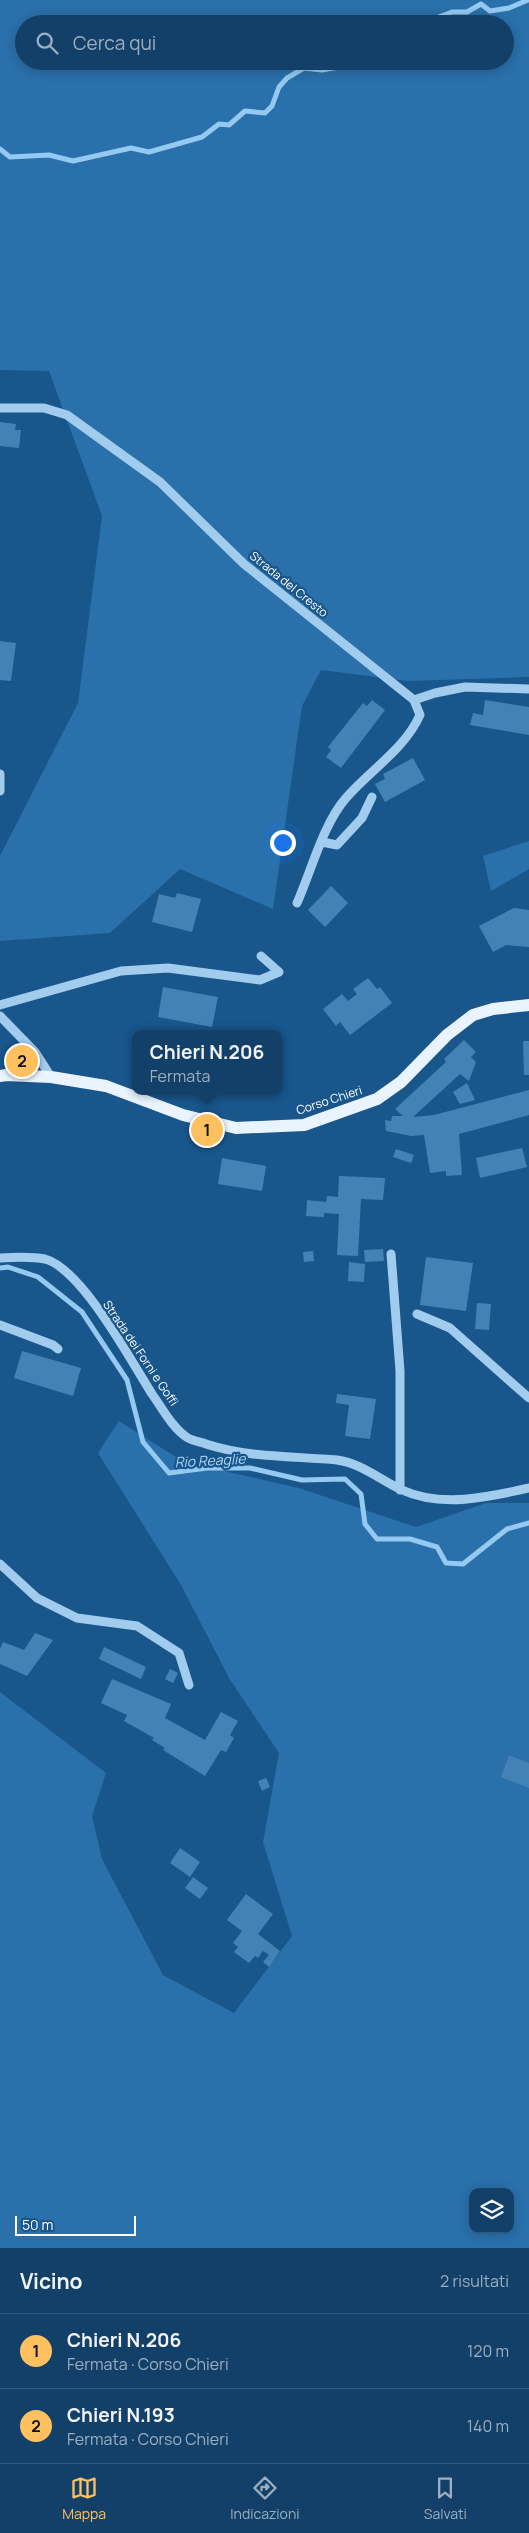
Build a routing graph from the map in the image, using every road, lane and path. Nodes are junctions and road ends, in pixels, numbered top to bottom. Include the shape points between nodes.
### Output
1 (0, 408) edge
2 (529, 689) edge
3 (414, 700) junction
4 (0, 774) edge
5 (0, 791) edge
6 (372, 797) dead end
7 (322, 842) junction
8 (297, 903) dead end
9 (261, 956) dead end
10 (0, 1005) edge
11 (529, 1006) edge
12 (0, 1016) edge
13 (0, 1076) edge
14 (51, 1077) junction
15 (391, 1254) dead end
16 (0, 1258) edge
17 (417, 1314) dead end
18 (0, 1325) edge
19 (58, 1349) dead end
20 (529, 1398) edge
21 (529, 1488) edge
22 (400, 1490) junction
23 (0, 1564) edge
24 (189, 1685) dead end

1 - 3 street, Strada del Cresto via 44,408 67,415 160,482 244,564
2 - 3 street via 465,687
3 - 7 street via 420,715 414,727 404,742 345,799
4 - 5 street
6 - 7 street via 362,818 336,845
7 - 8 street
9 - 10 street via 279,972 260,980 168,968 121,971
11 - 14 main road, Corso Chieri via 493,1009 473,1015 447,1035 401,1082 377,1098 304,1125 236,1128 183,1115 106,1086
12 - 14 street via 35,1052
13 - 14 main road, Corso Chieri
15 - 22 street via 400,1371
16 - 22 street, Strada dei Forni e Goffi via 46,1260 64,1269 98,1310 165,1413 188,1438 244,1453 339,1460 382,1478
17 - 20 street via 450,1328
18 - 19 street
21 - 22 street, Strada dei Forni e Goffi via 451,1500 416,1496
23 - 24 street via 37,1598 77,1618 137,1626 179,1653

